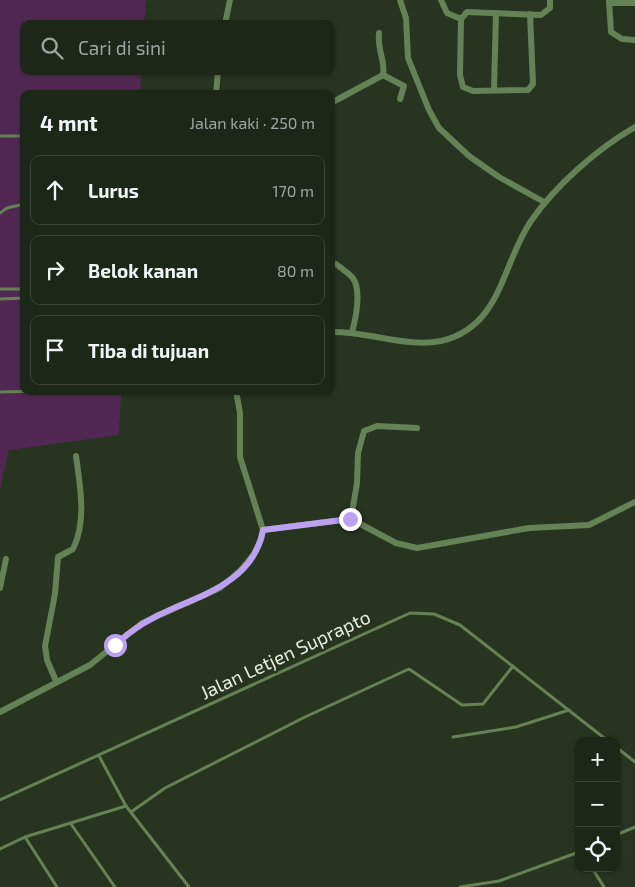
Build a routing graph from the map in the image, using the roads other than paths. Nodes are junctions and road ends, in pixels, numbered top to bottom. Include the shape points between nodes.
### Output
1 (230, 0) edge
2 (400, 0) edge
3 (441, 0) edge
4 (550, 0) edge
5 (609, 2) edge
6 (635, 3) edge
7 (496, 13) junction
8 (530, 14) junction
9 (461, 19) junction
10 (226, 20) edge
11 (379, 33) dead end
12 (635, 40) edge
13 (218, 75) edge
14 (383, 76) junction
15 (216, 90) edge
16 (494, 90) junction
17 (400, 99) dead end
18 (335, 101) edge
19 (635, 127) edge
20 (0, 136) edge
21 (20, 136) edge
22 (544, 202) junction
23 (20, 205) edge
24 (0, 213) edge
25 (336, 264) dead end
26 (0, 289) edge
27 (20, 289) edge
28 (20, 298) edge
29 (0, 299) edge
30 (335, 332) edge
31 (352, 332) junction
32 (0, 392) edge
33 (20, 392) edge
34 (237, 395) edge
35 (417, 428) dead end
36 (76, 456) dead end
37 (635, 502) edge
38 (350, 519) junction
39 (263, 530) junction
40 (6, 559) dead end
41 (0, 588) edge
42 (513, 666) junction
43 (56, 681) junction
44 (569, 710) junction
45 (0, 712) edge
46 (453, 737) dead end
47 (603, 737) edge
48 (620, 750) edge
49 (99, 756) junction
50 (635, 762) edge
51 (0, 800) edge
52 (126, 806) junction
53 (131, 812) junction
54 (71, 824) junction
55 (635, 827) edge
56 (620, 833) edge
57 (25, 837) junction
58 (0, 849) edge
59 (575, 854) edge
60 (595, 872) edge
61 (492, 885) edge
62 (56, 887) edge
63 (115, 887) edge
64 (189, 887) edge
65 (460, 887) edge
66 (604, 887) edge

1 - 10 street
2 - 22 street via 406,18 408,58 439,128 469,156
3 - 9 street via 447,13
4 - 8 street via 550,8 546,12
5 - 6 street
5 - 12 street via 611,32 622,39
7 - 8 street
7 - 9 street via 467,12
7 - 16 street
8 - 16 street via 533,84 528,90
9 - 16 street via 460,75 463,87 473,91
11 - 14 street
13 - 15 street
14 - 17 street via 404,86
14 - 18 street
19 - 22 street via 600,151
20 - 21 lane
22 - 31 street via 525,231 495,300 472,325 456,335 418,343
23 - 24 lane
25 - 31 street via 352,277 355,285 357,307
26 - 27 lane
28 - 29 lane
30 - 31 street
32 - 33 lane
34 - 39 street via 240,457
35 - 38 street via 377,426 364,431
36 - 43 street via 81,497 80,525 73,549 58,557 45,646
37 - 38 street via 589,525 529,528 417,548 382,537
38 - 39 street
39 - 43 street via 258,548 230,581 142,623 90,665
40 - 41 street
42 - 44 lane, Jalan Letjen Suprapto
42 - 49 lane, Jalan Letjen Suprapto via 445,617 410,613
42 - 53 lane via 483,704 462,705 409,669 165,788
43 - 45 street
44 - 46 lane via 516,726
44 - 47 lane, Jalan Letjen Suprapto
48 - 50 lane
49 - 51 lane, Jalan Letjen Suprapto
49 - 52 lane
52 - 53 lane
52 - 54 lane
53 - 64 lane
54 - 57 lane
54 - 63 lane
55 - 56 lane
57 - 58 lane
57 - 62 lane
59 - 61 lane
60 - 66 lane
61 - 65 lane

